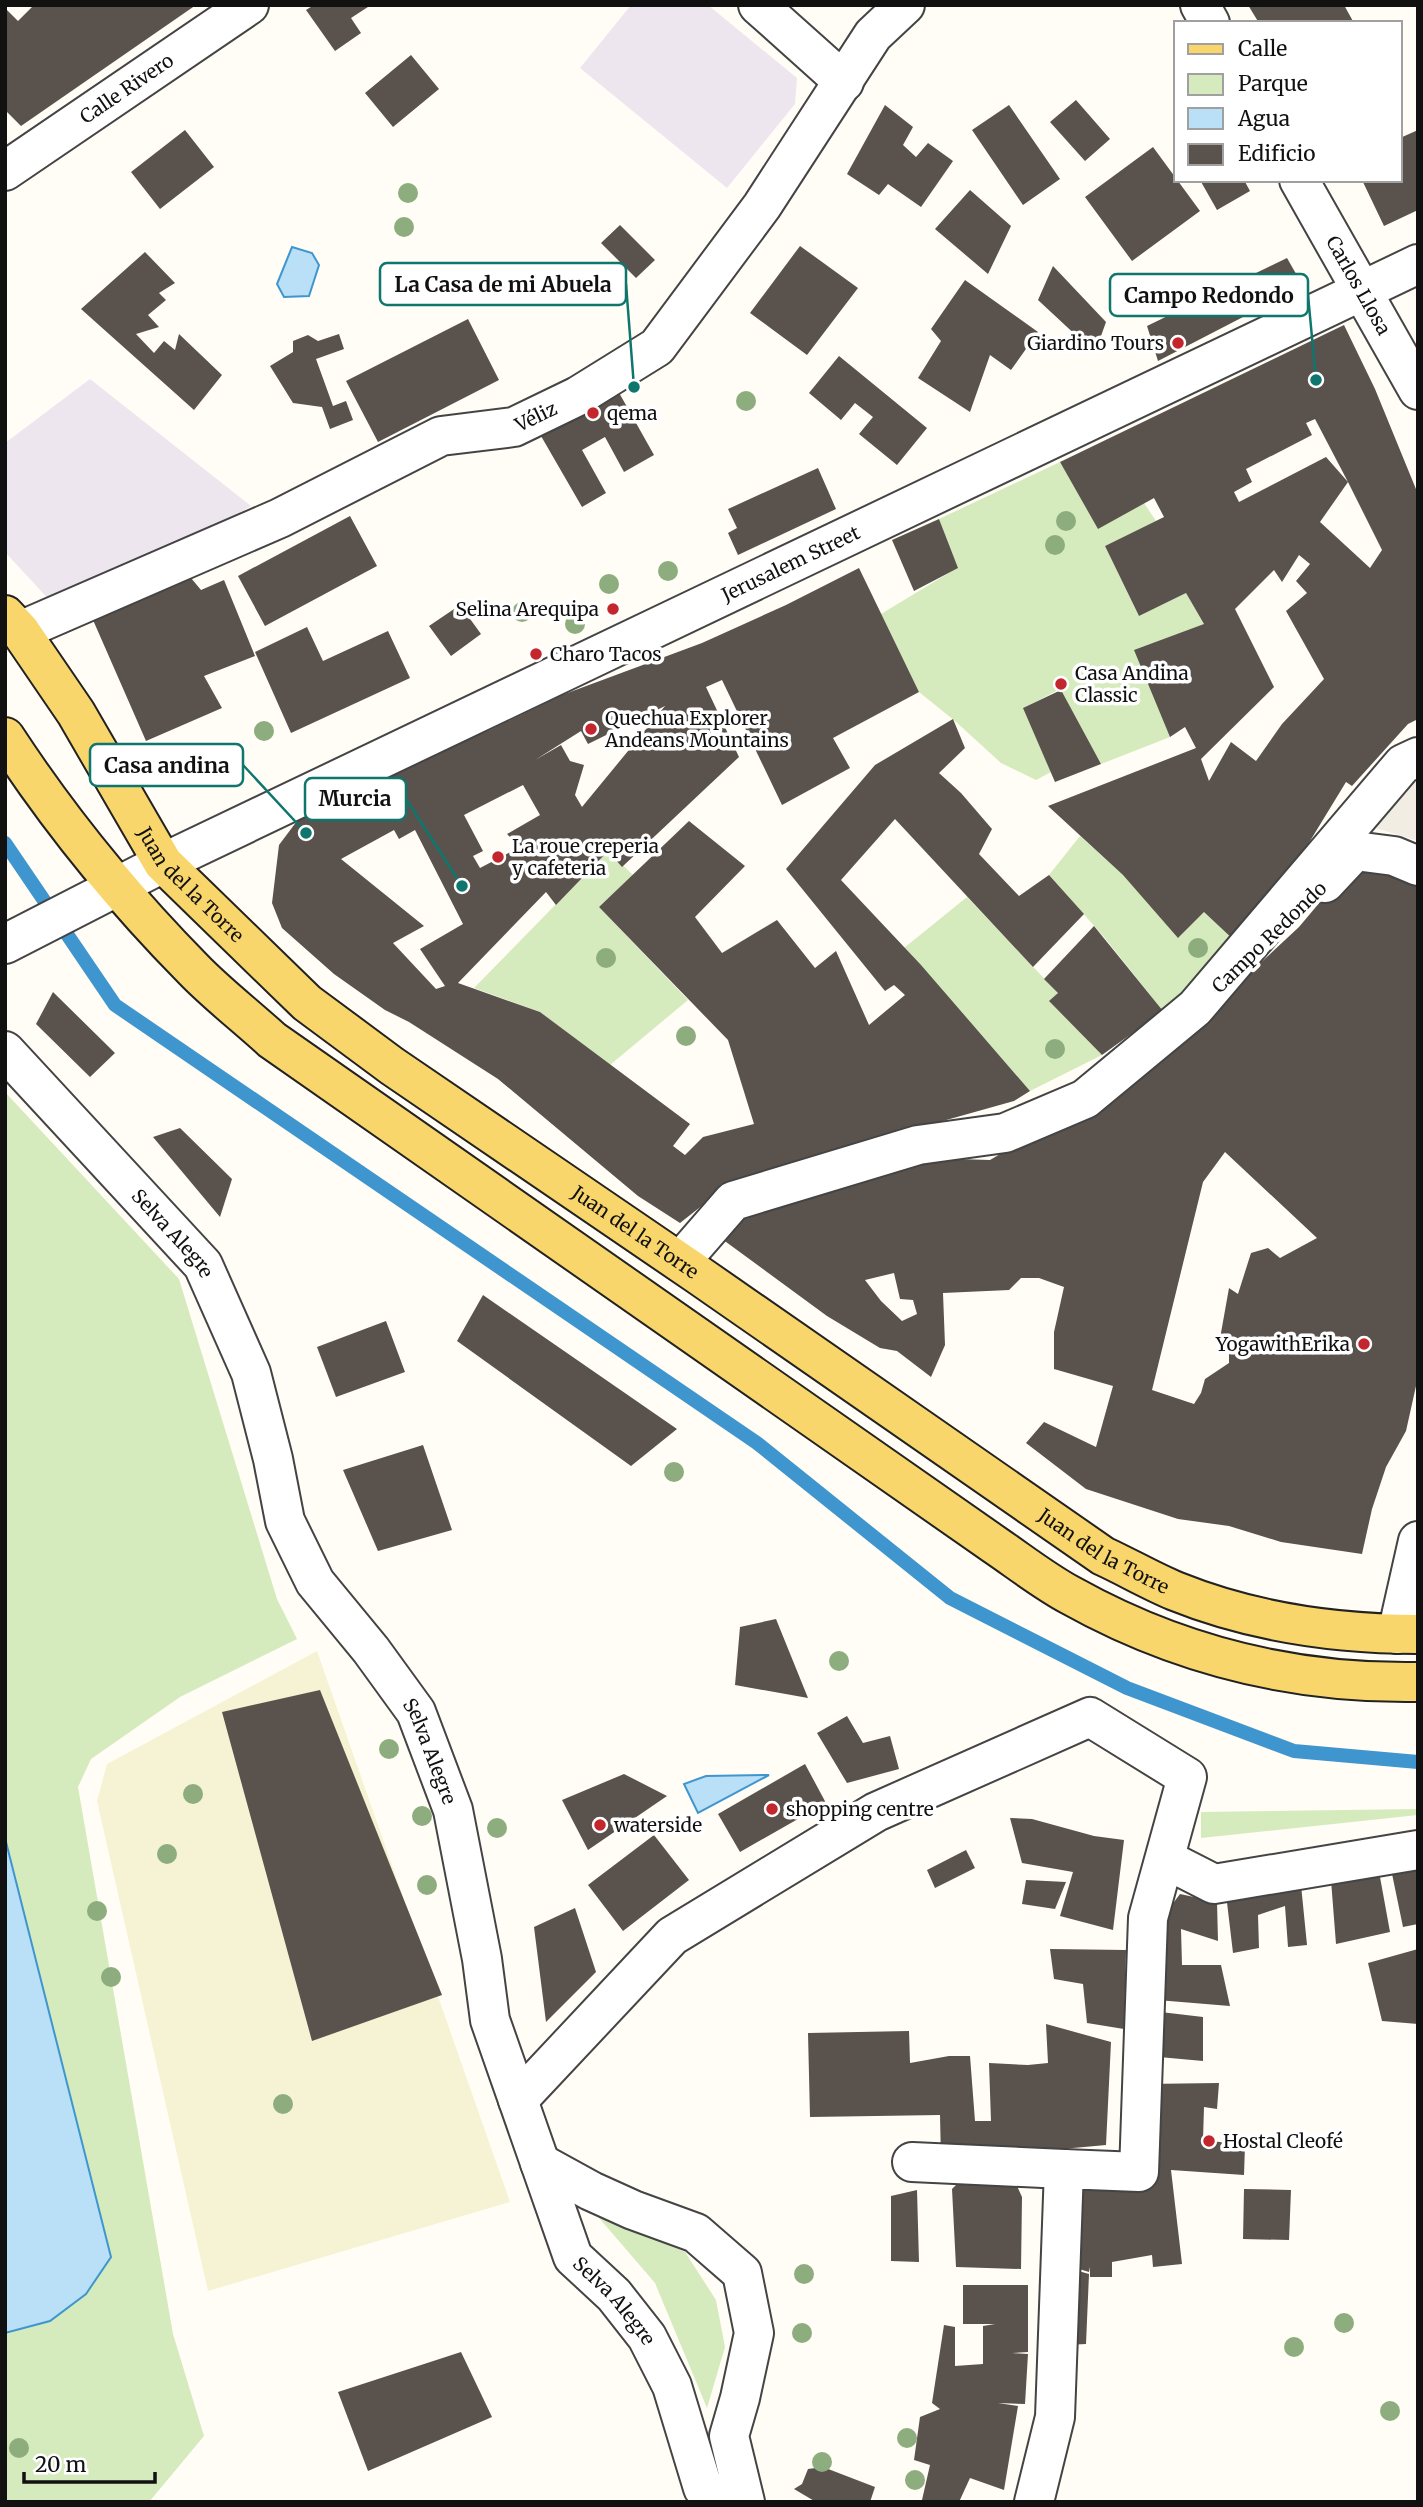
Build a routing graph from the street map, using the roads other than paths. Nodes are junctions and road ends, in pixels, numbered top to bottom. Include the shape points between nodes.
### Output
1 (249, 5) edge
2 (758, 5) edge
3 (905, 5) edge
4 (1200, 5) edge
5 (1209, 21) edge
6 (844, 82) junction
7 (6, 169) edge
8 (1299, 182) edge
9 (1418, 264) edge
10 (1360, 290) junction
11 (1418, 390) edge
12 (13, 623) edge
13 (5, 737) edge
14 (1418, 757) edge
15 (163, 863) junction
16 (1418, 866) edge
17 (116, 888) junction
18 (5, 944) edge
19 (1195, 1008) junction
20 (5, 1051) edge
21 (680, 1262) junction
22 (1418, 1541) edge
23 (1407, 1634) edge
24 (1418, 1682) edge
25 (1418, 1850) edge
26 (1165, 1859) junction
27 (518, 2099) junction
28 (912, 2162) dead end
29 (540, 2164) junction
30 (1064, 2169) junction
31 (704, 2495) edge
32 (739, 2502) edge
33 (745, 2502) edge
34 (1034, 2502) edge

1 - 7 street, Calle Rivero
2 - 6 street
3 - 6 street, Véliz via 873,35
4 - 5 street
6 - 12 street, Véliz via 762,206 657,347 578,396 514,427 441,436 280,517
8 - 10 street, Carlos Llosa
9 - 10 street, Jerusalem Street
10 - 11 street, Carlos Llosa
10 - 15 street, Jerusalem Street
12 - 15 main road, Juan del la Torre via 76,713
13 - 17 main road
14 - 19 street via 1403,764
15 - 17 street, Jerusalem Street
15 - 21 main road, Juan del la Torre via 307,1003
16 - 19 street, Campo Redondo via 1394,856 1355,851 1281,929
17 - 18 street, Jerusalem Street
17 - 24 main road via 194,971 272,1040 1069,1595 1148,1634 1228,1661 1302,1676
19 - 21 street via 1085,1099 1005,1133 918,1145 733,1201
20 - 27 street, Selva Alegre via 204,1265 251,1373 285,1521 315,1582 416,1712 453,1810 490,2020
21 - 23 main road, Juan del la Torre via 1103,1556 1175,1591 1250,1615 1319,1629
22 - 23 street
25 - 26 street via 1214,1884
26 - 27 street via 1187,1777 1090,1717 876,1812 672,1936
26 - 30 street via 1148,1918 1139,2172
27 - 29 street, Selva Alegre
28 - 30 street
29 - 31 street, Selva Alegre via 573,2258 614,2295 648,2337 672,2386
29 - 33 street via 633,2210 696,2233 742,2273 754,2333 729,2436
30 - 34 street via 1055,2417
31 - 32 street, Selva Alegre

